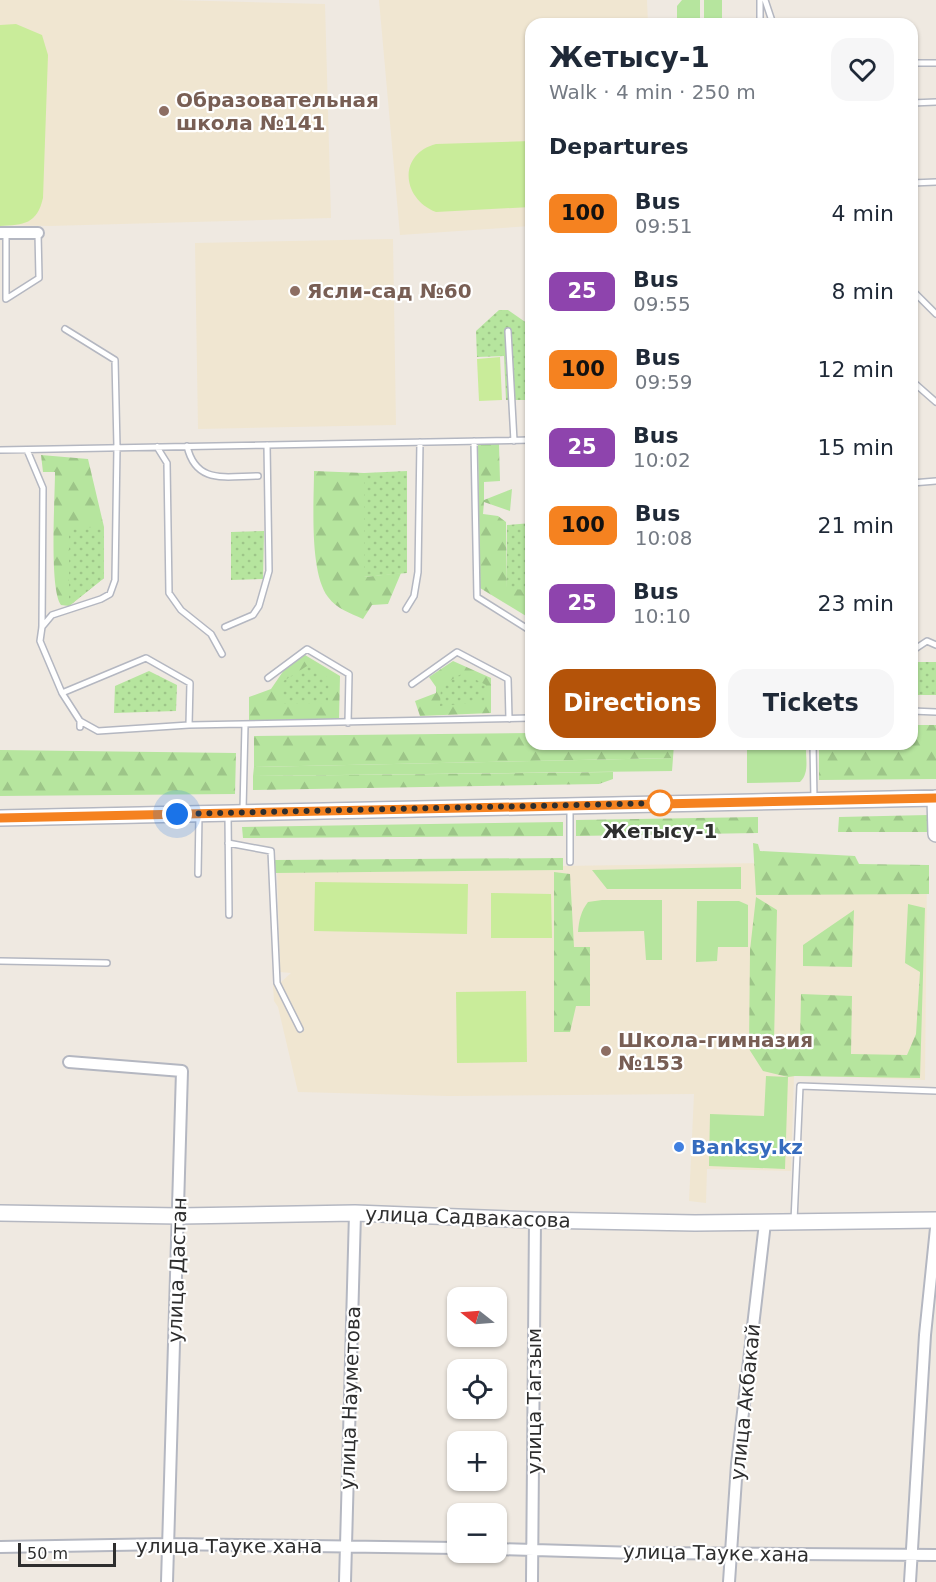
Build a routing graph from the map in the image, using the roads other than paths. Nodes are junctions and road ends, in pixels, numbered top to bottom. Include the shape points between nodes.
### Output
1 (762, 0) edge
2 (760, 18) edge
3 (770, 18) edge
4 (918, 63) edge
5 (936, 63) edge
6 (936, 102) edge
7 (918, 103) edge
8 (936, 182) edge
9 (918, 183) edge
10 (3, 233) edge
11 (38, 233) joint
12 (918, 296) edge
13 (936, 314) edge
14 (65, 329) dead end
15 (508, 332) dead end
16 (918, 386) edge
17 (936, 402) edge
18 (525, 440) edge
19 (474, 441) junction
20 (513, 441) junction
21 (420, 442) junction
22 (267, 445) junction
23 (187, 446) junction
24 (117, 447) junction
25 (157, 447) junction
26 (0, 450) edge
27 (27, 450) junction
28 (258, 476) dead end
29 (936, 481) edge
30 (918, 482) edge
31 (406, 609) dead end
32 (42, 627) junction
33 (225, 627) dead end
34 (525, 627) edge
35 (936, 645) edge
36 (918, 647) edge
37 (222, 654) dead end
38 (268, 678) dead end
39 (412, 684) dead end
40 (62, 693) junction
41 (918, 711) edge
42 (936, 712) edge
43 (525, 718) edge
44 (509, 719) junction
45 (348, 723) junction
46 (189, 725) junction
47 (245, 725) junction
48 (813, 750) edge
49 (936, 798) edge
50 (814, 800) junction
51 (570, 805) junction
52 (200, 813) junction
53 (236, 813) junction
54 (0, 818) edge
55 (936, 834) edge
56 (228, 843) junction
57 (570, 862) dead end
58 (198, 874) dead end
59 (229, 915) dead end
60 (0, 961) edge
61 (107, 963) dead end
62 (300, 1029) dead end
63 (69, 1062) dead end
64 (936, 1091) edge
65 (0, 1213) edge
66 (355, 1213) junction
67 (179, 1215) junction
68 (535, 1220) junction
69 (936, 1220) edge
70 (765, 1223) junction
71 (794, 1223) junction
72 (936, 1228) edge
73 (168, 1544) junction
74 (346, 1546) junction
75 (0, 1547) edge
76 (447, 1548) edge
77 (507, 1549) edge
78 (532, 1550) junction
79 (730, 1553) junction
80 (936, 1555) edge
81 (911, 1556) junction
82 (167, 1582) edge
83 (345, 1582) edge
84 (532, 1582) edge
85 (729, 1582) edge
86 (910, 1582) edge

1 - 2 lane
1 - 3 lane
4 - 5 lane
6 - 7 lane
8 - 9 lane
10 - 11 street
10 - 11 lane via 6,299 39,278
12 - 13 lane
14 - 24 lane via 115,360
15 - 20 lane
16 - 17 lane
18 - 20 lane
19 - 20 lane
19 - 21 lane
19 - 34 lane via 477,597
21 - 22 lane
21 - 31 lane via 418,572 414,596
22 - 23 lane
22 - 33 lane via 269,572 260,606 253,615
23 - 25 lane
23 - 28 lane via 198,470 210,476
24 - 25 lane
24 - 27 lane
24 - 32 lane via 115,580 110,594 52,615
25 - 37 lane via 167,463 169,594 181,610 211,634
26 - 27 lane
27 - 32 lane via 43,488
29 - 30 lane
32 - 40 lane via 40,641
35 - 36 lane via 927,641
38 - 45 lane via 307,649 349,674
39 - 44 lane via 457,652 508,679
40 - 46 lane via 80,724 98,731
40 - 46 lane via 146,658 190,683
41 - 42 lane
43 - 44 lane
44 - 45 lane
45 - 47 lane
46 - 47 lane
47 - 53 lane
48 - 50 lane
49 - 50 street
49 - 55 street
50 - 51 street
51 - 53 street
51 - 57 lane
52 - 53 street
52 - 54 street
52 - 58 lane
53 - 56 lane
56 - 59 lane
56 - 62 lane via 271,851 277,982
60 - 61 lane
63 - 67 street, улица Дастан via 182,1071
64 - 71 lane via 800,1086
65 - 67 street, улица Садвакасова
66 - 67 street, улица Садвакасова
66 - 68 street, улица Садвакасова
66 - 74 street, улица Науметова
67 - 73 street, улица Дастан
68 - 70 street, улица Садвакасова
68 - 78 street, улица Тагзым
69 - 71 street, улица Садвакасова
70 - 71 street, улица Садвакасова
70 - 79 street, улица Акбакай
72 - 81 street
73 - 74 street, улица Тауке хана
73 - 75 street, улица Тауке хана
73 - 82 street, улица Дастан
74 - 76 street, улица Тауке хана
74 - 83 street, улица Науметова
77 - 78 street, улица Тауке хана
78 - 79 street, улица Тауке хана
78 - 84 street, улица Тагзым
79 - 81 street, улица Тауке хана
79 - 85 street, улица Акбакай
80 - 81 street, улица Тауке хана
81 - 86 street

